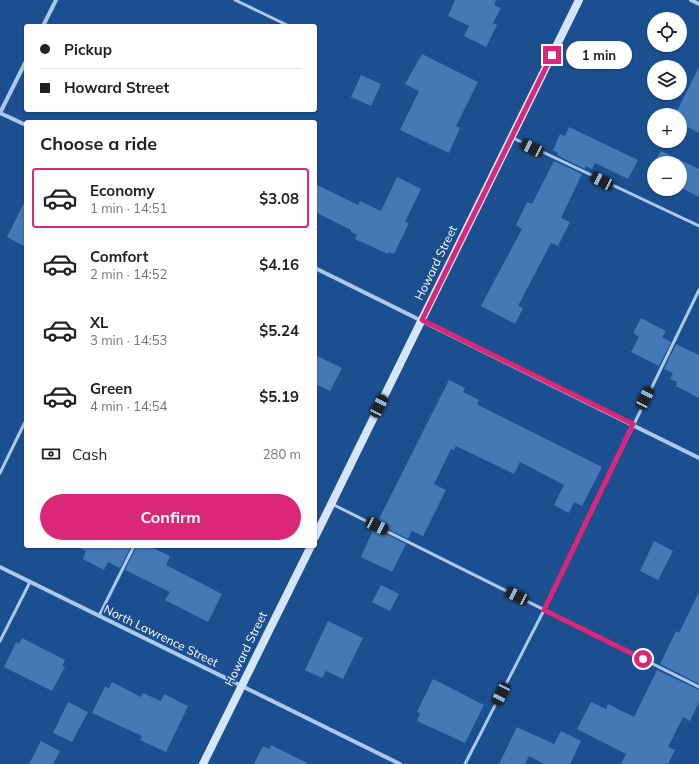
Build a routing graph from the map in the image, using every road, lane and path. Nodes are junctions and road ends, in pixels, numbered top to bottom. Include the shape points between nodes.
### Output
1 (56, 0) edge
2 (236, 0) edge
3 (579, 0) edge
4 (691, 0) edge
5 (699, 4) edge
6 (44, 24) edge
7 (285, 24) edge
8 (24, 64) edge
9 (0, 113) edge
10 (24, 124) edge
11 (511, 137) junction
12 (699, 226) edge
13 (317, 269) edge
14 (699, 290) edge
15 (422, 320) junction
16 (24, 424) edge
17 (633, 424) junction
18 (699, 458) edge
19 (0, 473) edge
20 (332, 503) junction
21 (317, 533) edge
22 (133, 548) edge
23 (310, 548) edge
24 (0, 567) edge
25 (30, 582) junction
26 (544, 610) junction
27 (98, 616) junction
28 (0, 641) edge
29 (241, 686) junction
30 (699, 687) edge
31 (203, 764) edge
32 (400, 764) edge
33 (465, 764) edge

1 - 6 street
2 - 7 lane
3 - 11 street, Howard Street
4 - 5 street
8 - 9 street
9 - 10 street
11 - 12 lane
11 - 15 street, Howard Street
13 - 15 street
14 - 17 lane
15 - 17 street
15 - 20 street, Howard Street
16 - 19 lane
17 - 18 street
17 - 26 lane
20 - 21 street, Howard Street
20 - 26 lane
22 - 27 lane
23 - 29 street, Howard Street
24 - 25 street, North Lawrence Street
25 - 27 street, North Lawrence Street
25 - 28 lane
26 - 30 lane
26 - 33 lane
27 - 29 street, North Lawrence Street
29 - 31 street, Howard Street
29 - 32 street, North Lawrence Street

